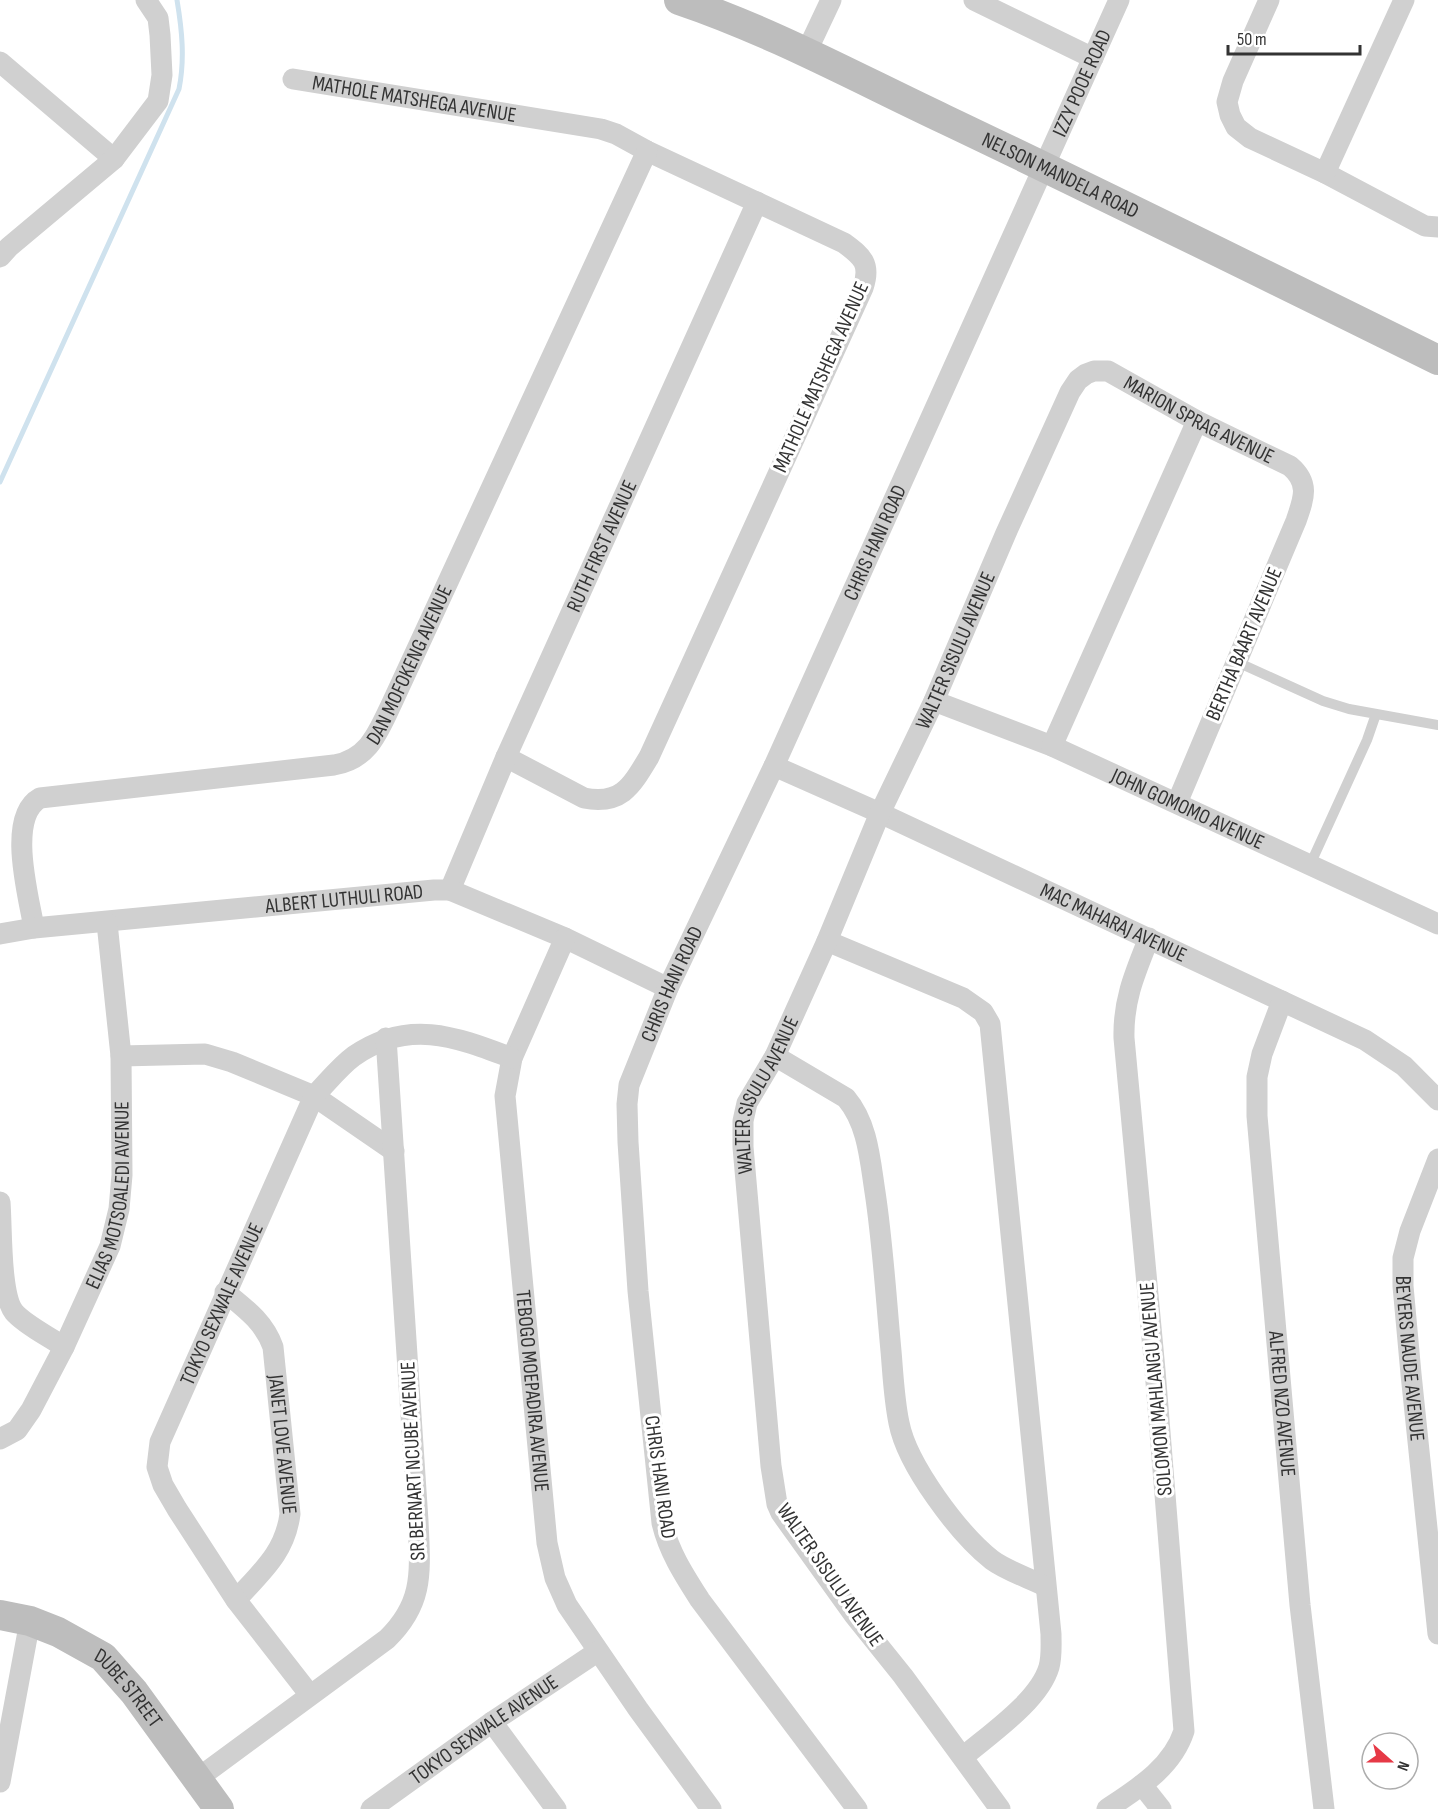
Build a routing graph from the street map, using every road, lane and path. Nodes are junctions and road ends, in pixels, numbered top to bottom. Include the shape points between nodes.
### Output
1 (146, 0) edge
2 (679, 0) edge
3 (831, 0) edge
4 (1119, 0) edge
5 (1269, 0) edge
6 (1404, 0) edge
7 (978, 1) edge
8 (806, 53) junction
9 (1093, 58) junction
10 (0, 62) edge
11 (293, 79) dead end
12 (647, 151) junction
13 (114, 159) junction
14 (1044, 166) junction
15 (1325, 173) junction
16 (757, 202) junction
17 (1438, 227) edge
18 (3, 248) edge
19 (1438, 360) edge
20 (1086, 374) joint
21 (1197, 421) junction
22 (1303, 483) joint
23 (1237, 662) junction
24 (934, 701) junction
25 (1376, 714) junction
26 (1438, 725) edge
27 (1052, 746) junction
28 (506, 757) junction
29 (774, 766) junction
30 (1177, 803) junction
31 (880, 813) junction
32 (1310, 865) junction
33 (450, 890) junction
34 (107, 923) junction
35 (1438, 924) edge
36 (34, 928) junction
37 (0, 934) edge
38 (565, 938) junction
39 (1149, 938) junction
40 (827, 941) junction
41 (668, 988) junction
42 (1282, 1001) junction
43 (386, 1038) junction
44 (120, 1056) junction
45 (775, 1056) junction
46 (512, 1058) junction
47 (314, 1096) junction
48 (1438, 1098) edge
49 (394, 1151) junction
50 (1438, 1159) edge
51 (0, 1202) edge
52 (225, 1292) junction
53 (64, 1347) junction
54 (0, 1439) edge
55 (1045, 1586) junction
56 (236, 1600) junction
57 (0, 1615) edge
58 (30, 1621) junction
59 (1438, 1634) edge
60 (597, 1652) junction
61 (310, 1695) junction
62 (492, 1722) junction
63 (963, 1757) junction
64 (197, 1779) junction
65 (0, 1782) edge
66 (1142, 1785) junction
67 (376, 1808) edge
68 (219, 1809) edge
69 (556, 1809) edge
70 (711, 1809) edge
71 (857, 1809) edge
72 (1000, 1809) edge
73 (1107, 1809) edge
74 (1161, 1809) edge
75 (1324, 1809) edge

1 - 13 street via 158,18 162,75 158,101
2 - 8 street, NELSON MANDELA ROAD
3 - 8 street
4 - 9 street, IZZY POOE ROAD
5 - 15 street via 1233,81 1227,102 1230,115 1236,127 1250,138
6 - 15 street
7 - 9 street
8 - 14 street, NELSON MANDELA ROAD
9 - 14 street, IZZY POOE ROAD
10 - 13 street
11 - 12 street, MATHOLE MATSHEGA AVENUE via 601,129
12 - 16 street, MATHOLE MATSHEGA AVENUE
12 - 36 street, DAN MOFOKENG AVENUE via 373,741 347,763 34,801 28,807 22,839
13 - 18 street
14 - 19 street, NELSON MANDELA ROAD
14 - 29 street, CHRIS HANI ROAD
15 - 17 street via 1425,226
16 - 28 street, RUTH FIRST AVENUE
16 - 28 street, MATHOLE MATSHEGA AVENUE via 844,243 861,256 867,277 863,288 637,777 611,800 596,801
20 - 21 street, MARION SPRAG AVENUE via 1108,371
20 - 24 street, WALTER SISULU AVENUE via 1070,392
21 - 22 street, MARION SPRAG AVENUE via 1290,466 1300,474
21 - 27 street
22 - 23 street, BERTHA BAART AVENUE via 1296,521
23 - 25 lane via 1323,701
23 - 30 street, BERTHA BAART AVENUE
24 - 27 street, JOHN GOMOMO AVENUE
24 - 31 street, WALTER SISULU AVENUE
25 - 26 lane
25 - 32 lane
27 - 30 street, JOHN GOMOMO AVENUE
28 - 33 street, RUTH FIRST AVENUE
29 - 31 street, MAC MAHARAJ AVENUE
29 - 41 street, CHRIS HANI ROAD
30 - 32 street, JOHN GOMOMO AVENUE
31 - 39 street, MAC MAHARAJ AVENUE
31 - 40 street, WALTER SISULU AVENUE
32 - 35 street, JOHN GOMOMO AVENUE
33 - 34 street, ALBERT LUTHULI ROAD
33 - 38 street, ALBERT LUTHULI ROAD
34 - 36 street, ALBERT LUTHULI ROAD
34 - 44 street, ELIAS MOTSOALEDI AVENUE
36 - 37 street, ALBERT LUTHULI ROAD
38 - 41 street, ALBERT LUTHULI ROAD
38 - 46 street, TEBOGO MOEPADIRA AVENUE
39 - 42 street, MAC MAHARAJ AVENUE
39 - 66 street, SOLOMON MAHLANGU AVENUE via 1125,1005 1124,1038 1185,1719 1181,1742
40 - 45 street, WALTER SISULU AVENUE
40 - 55 street via 963,998 983,1012 990,1024
41 - 71 street, CHRIS HANI ROAD via 632,1077 627,1104 638,1291 662,1523 671,1551 700,1600
42 - 48 street, MAC MAHARAJ AVENUE via 1365,1040 1404,1066
42 - 75 street, ALFRED NZO AVENUE via 1257,1077 1257,1116 1300,1605
43 - 46 street, TOKYO SEXWALE AVENUE via 438,1034
43 - 47 street, TOKYO SEXWALE AVENUE via 353,1057
43 - 49 street, SR BERNART NCUBE AVENUE
44 - 47 street via 205,1054
44 - 53 street, ELIAS MOTSOALEDI AVENUE via 119,1209 110,1246
45 - 55 street via 846,1098 860,1121 868,1146 880,1226 899,1424 910,1455 948,1514 971,1540 994,1561
45 - 63 street, WALTER SISULU AVENUE via 747,1103 743,1147 777,1504 854,1615
46 - 60 street, TEBOGO MOEPADIRA AVENUE via 505,1096 547,1543 560,1590
47 - 49 street
47 - 52 street, TOKYO SEXWALE AVENUE
49 - 61 street, SR BERNART NCUBE AVENUE via 418,1521 418,1587 401,1625
50 - 59 street, BEYERS NAUDE AVENUE via 1402,1257
51 - 53 street via 9,1305 16,1315
52 - 56 street, TOKYO SEXWALE AVENUE via 165,1428 157,1467 177,1509
52 - 56 street, JANET LOVE AVENUE via 257,1318 273,1347 290,1514 277,1555
53 - 54 street, ELIAS MOTSOALEDI AVENUE via 31,1410 17,1430
55 - 63 street via 1051,1652 1043,1681 1032,1698
56 - 61 street, TOKYO SEXWALE AVENUE
57 - 58 street, DUBE STREET
58 - 64 street, DUBE STREET via 103,1657 134,1692
58 - 65 street
60 - 62 street, TOKYO SEXWALE AVENUE
60 - 70 street, TEBOGO MOEPADIRA AVENUE
61 - 64 street, SR BERNART NCUBE AVENUE
62 - 67 street, TOKYO SEXWALE AVENUE
62 - 69 street
63 - 72 street, WALTER SISULU AVENUE
64 - 68 street, DUBE STREET
66 - 73 street, SOLOMON MAHLANGU AVENUE
66 - 74 street

